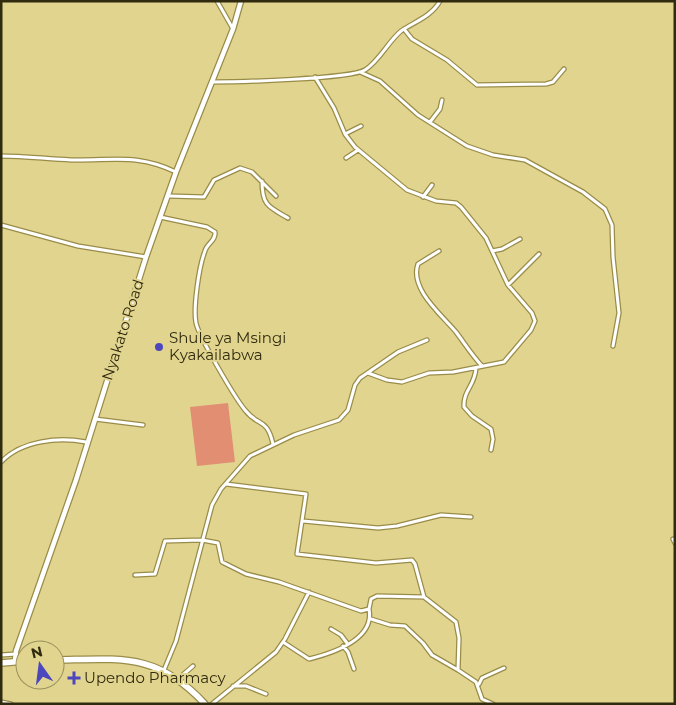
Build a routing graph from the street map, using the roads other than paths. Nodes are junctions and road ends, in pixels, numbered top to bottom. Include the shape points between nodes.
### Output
1 (217, 1) edge
2 (241, 1) edge
3 (440, 1) edge
4 (233, 28) junction
5 (404, 30) junction
6 (564, 69) dead end
7 (360, 72) junction
8 (315, 77) junction
9 (213, 82) junction
10 (442, 100) dead end
11 (430, 122) junction
12 (362, 126) dead end
13 (345, 134) junction
14 (358, 150) junction
15 (1, 156) edge
16 (346, 158) dead end
17 (176, 172) junction
18 (262, 180) junction
19 (432, 184) dead end
20 (169, 196) junction
21 (276, 196) dead end
22 (423, 197) junction
23 (160, 216) junction
24 (288, 218) dead end
25 (1, 225) edge
26 (520, 239) dead end
27 (440, 251) dead end
28 (492, 251) junction
29 (539, 254) dead end
30 (146, 257) junction
31 (508, 285) junction
32 (427, 340) dead end
33 (613, 346) dead end
34 (482, 366) junction
35 (476, 368) junction
36 (368, 372) junction
37 (94, 419) junction
38 (143, 425) dead end
39 (86, 442) junction
40 (273, 444) junction
41 (491, 450) dead end
42 (1, 462) edge
43 (226, 484) junction
44 (471, 516) dead end
45 (303, 520) junction
46 (202, 540) junction
47 (135, 574) dead end
48 (309, 592) junction
49 (424, 597) junction
50 (368, 609) junction
51 (371, 619) junction
52 (331, 629) dead end
53 (21, 640) edge
54 (283, 642) junction
55 (348, 643) junction
56 (343, 646) junction
57 (1, 654) edge
58 (15, 654) edge
59 (65, 660) edge
60 (15, 661) edge
61 (1, 663) edge
62 (193, 666) dead end
63 (504, 668) dead end
64 (354, 669) dead end
65 (164, 670) junction
66 (458, 670) junction
67 (178, 679) junction
68 (478, 684) junction
69 (232, 686) junction
70 (266, 694) dead end
71 (1, 702) edge
72 (11, 704) edge
73 (205, 704) edge
74 (212, 704) edge
75 (493, 704) edge

1 - 4 street
2 - 4 street, Nyakato Road
3 - 5 street via 427,15
4 - 9 street, Nyakato Road
5 - 6 street via 477,85 546,84 553,82
5 - 7 street via 390,41 375,62
7 - 8 street
7 - 11 street via 380,82
8 - 9 street
8 - 13 street
9 - 17 street, Nyakato Road
10 - 11 street via 440,109
11 - 33 street via 467,146 493,155 516,157 548,172 605,209 612,225 619,313
12 - 13 street
13 - 14 street
14 - 16 street
14 - 22 street via 403,188
15 - 17 street via 69,160 139,159
17 - 20 street, Nyakato Road
18 - 20 street via 240,168 214,180 204,197
18 - 21 street
18 - 24 street via 268,207
19 - 22 street
20 - 23 street, Nyakato Road
22 - 28 street via 436,202 456,203 486,238
23 - 30 street, Nyakato Road
23 - 40 street via 207,227 215,232 200,270 196,324 237,398 246,412 266,425
25 - 30 street via 78,246
26 - 28 street
27 - 34 street via 418,264 418,280 431,305
28 - 31 street
29 - 31 street
30 - 37 street, Nyakato Road
31 - 34 street via 532,313 534,325 508,359
32 - 36 street via 398,352
34 - 35 street
35 - 36 street via 429,373 402,382
35 - 41 street via 475,381 465,396 464,407 491,429
36 - 40 street via 355,385 348,410 339,420
37 - 38 street
37 - 39 street, Nyakato Road
39 - 42 street via 50,440 14,453
39 - 53 street, Nyakato Road
40 - 43 street via 245,460
43 - 45 street via 304,492 307,496
43 - 46 street via 212,505
44 - 45 street via 441,516 378,528
45 - 49 street via 297,554 376,563 412,560
46 - 47 street via 165,541 155,574
46 - 48 street via 220,545 220,559 230,568
46 - 65 street via 176,642
48 - 50 street via 361,611
48 - 54 street
49 - 50 street via 376,596 371,599
49 - 66 street via 456,622
50 - 51 street
51 - 55 street via 364,633
51 - 66 street via 404,626 432,655
52 - 55 street
54 - 56 street via 309,659
54 - 69 street via 269,659
55 - 56 street
56 - 64 street
57 - 58 street
59 - 65 highway via 130,661
60 - 61 highway
62 - 67 street
63 - 68 street via 482,678
65 - 67 highway
66 - 68 street
67 - 73 highway
68 - 75 street via 481,698
69 - 70 street via 246,686
69 - 74 street
71 - 72 street

